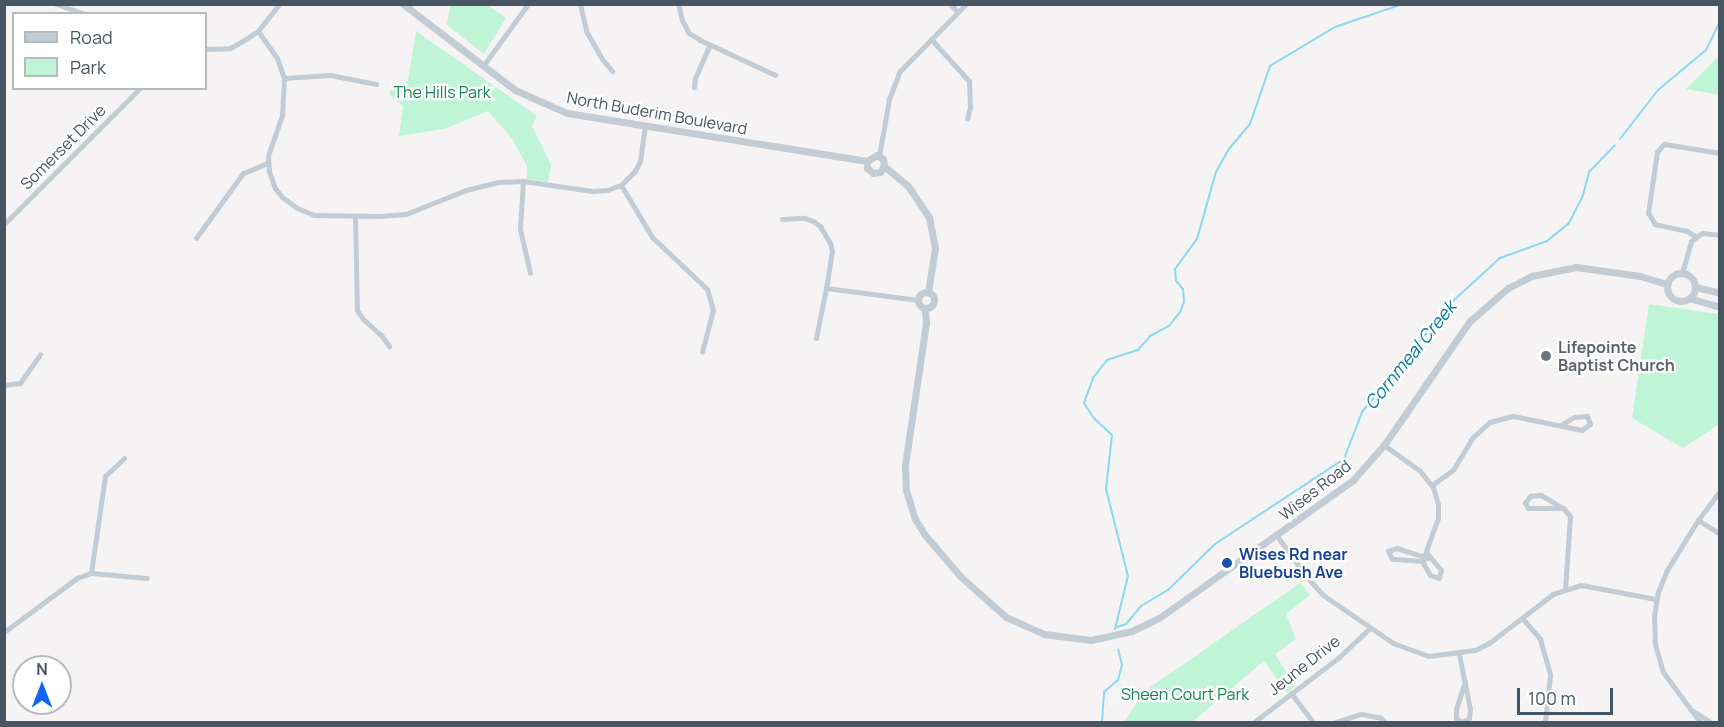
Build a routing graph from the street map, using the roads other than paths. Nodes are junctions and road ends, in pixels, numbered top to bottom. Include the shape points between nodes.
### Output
1 (56, 4) edge
2 (279, 4) edge
3 (403, 4) edge
4 (528, 4) edge
5 (580, 4) edge
6 (678, 4) edge
7 (950, 4) edge
8 (966, 4) edge
9 (79, 12) edge
10 (958, 12) junction
11 (258, 31) junction
12 (931, 39) junction
13 (709, 46) junction
14 (207, 49) edge
15 (483, 66) junction
16 (612, 72) dead end
17 (775, 75) dead end
18 (284, 78) junction
19 (376, 84) dead end
20 (694, 87) dead end
21 (138, 90) edge
22 (967, 118) dead end
23 (645, 127) junction
24 (1719, 153) edge
25 (879, 156) junction
26 (867, 160) junction
27 (268, 163) junction
28 (884, 166) junction
29 (523, 181) junction
30 (621, 185) junction
31 (355, 216) junction
32 (782, 219) dead end
33 (4, 224) edge
34 (1719, 235) edge
35 (1696, 237) junction
36 (196, 238) dead end
37 (530, 273) dead end
38 (1682, 273) junction
39 (1667, 284) junction
40 (826, 288) junction
41 (1695, 288) junction
42 (928, 292) junction
43 (1719, 293) edge
44 (1689, 298) junction
45 (918, 300) junction
46 (1719, 306) edge
47 (925, 309) junction
48 (816, 338) dead end
49 (389, 346) dead end
50 (702, 352) dead end
51 (40, 354) dead end
52 (4, 385) edge
53 (1561, 425) junction
54 (1384, 445) junction
55 (124, 458) dead end
56 (1432, 485) junction
57 (1719, 491) edge
58 (1563, 508) junction
59 (1698, 520) junction
60 (1719, 534) edge
61 (1277, 536) junction
62 (1398, 548) junction
63 (1426, 557) junction
64 (1396, 559) junction
65 (1437, 565) junction
66 (92, 573) junction
67 (1429, 574) junction
68 (147, 578) dead end
69 (1565, 589) junction
70 (1656, 599) junction
71 (1522, 618) junction
72 (1370, 627) junction
73 (4, 632) edge
74 (1459, 654) junction
75 (1465, 681) junction
76 (1291, 693) junction
77 (1688, 708) junction
78 (1254, 723) edge
79 (1312, 723) edge
80 (1336, 723) edge
81 (1385, 723) edge
82 (1545, 723) edge
83 (1700, 723) edge
84 (1710, 723) edge

1 - 9 street
2 - 11 street
3 - 15 street, North Buderim Boulevard
4 - 15 street
5 - 16 street via 586,31
6 - 13 street via 689,33
7 - 10 street
8 - 10 street
10 - 12 street
11 - 14 street via 230,48
11 - 18 street via 277,58
12 - 22 street via 969,81
12 - 25 street via 900,71 889,99
13 - 17 street
13 - 20 street
15 - 23 street, North Buderim Boulevard via 515,90 552,108
18 - 19 street via 330,75
18 - 27 street via 282,115 270,144
21 - 33 street, Somerset Drive
23 - 26 street, North Buderim Boulevard
23 - 30 street via 638,166
24 - 35 street via 1664,144 1657,152 1648,213 1655,224
25 - 26 street
25 - 28 street
26 - 28 street via 867,168 873,172 880,172
27 - 31 street via 275,188 297,208 314,215
27 - 36 street via 249,169 237,179
28 - 42 street via 908,186 929,217 935,248
29 - 30 street via 599,191
29 - 31 street via 477,186 406,214
29 - 37 street via 520,229
30 - 50 street via 652,237 707,290 713,310
31 - 49 street via 357,310
32 - 40 street via 804,218 826,234 832,251
34 - 35 street via 1702,233
35 - 38 street via 1691,240
38 - 39 street via 1674,274
38 - 41 street via 1690,276
39 - 44 street via 1668,294 1675,300
39 - 54 street, Wises Road via 1628,273 1576,267 1542,273 1508,288 1470,321
40 - 45 street
40 - 48 street
41 - 43 street
41 - 44 street
42 - 45 street
42 - 47 street via 934,302
44 - 46 street
45 - 47 street
47 - 61 street, Wises Road via 904,465 905,483 915,519 925,535 961,577 1006,617 1044,634 1091,640 1123,634 1148,624
51 - 52 street via 20,382
53 - 53 street via 1582,429 1590,424 1587,416 1574,417
53 - 56 street via 1521,417 1494,420 1474,435 1454,470
54 - 56 street
54 - 61 street, Wises Road via 1353,480
55 - 66 street via 105,476
56 - 63 street via 1438,518
57 - 59 street
58 - 58 street via 1541,495 1530,496 1525,503 1528,508
58 - 69 street via 1570,516
59 - 60 street
59 - 70 street via 1667,570
61 - 72 street via 1323,595
62 - 63 street
62 - 64 street
62 - 64 street via 1388,551
63 - 64 street
63 - 65 street
63 - 67 street
65 - 67 street
65 - 67 street via 1440,577
66 - 68 street
66 - 73 street via 77,578
69 - 70 street via 1581,585
69 - 71 street
70 - 77 street via 1654,631 1659,662
71 - 74 street via 1489,643
71 - 82 street via 1540,639 1548,664
72 - 74 street via 1409,651 1429,656
72 - 76 street, Jeune Drive via 1338,658
74 - 75 street
75 - 75 street via 1470,709 1469,718 1462,722 1456,718 1456,709
76 - 78 street, Jeune Drive
76 - 79 street
77 - 83 street
77 - 84 street
80 - 81 street via 1361,714 1382,718

